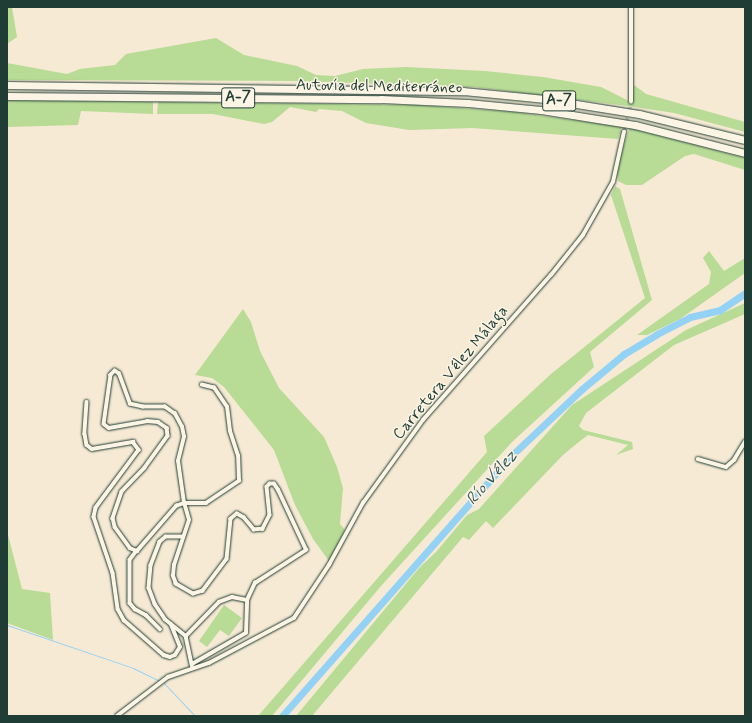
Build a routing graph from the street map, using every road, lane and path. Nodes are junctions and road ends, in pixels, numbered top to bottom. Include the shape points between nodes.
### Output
1 (631, 7) edge
2 (7, 86) edge
3 (7, 96) edge
4 (631, 102) tunnel mouth
5 (624, 132) tunnel mouth
6 (745, 140) edge
7 (745, 153) edge
8 (202, 385) dead end
9 (86, 402) dead end
10 (745, 442) edge
11 (698, 459) dead end
12 (184, 504) junction
13 (182, 537) junction
14 (137, 551) junction
15 (247, 600) junction
16 (171, 625) junction
17 (160, 629) dead end
18 (186, 636) junction
19 (192, 664) junction
20 (193, 670) junction
21 (117, 716) edge

1 - 4 street
2 - 6 highway, Autovía del Mediterráneo / A-7 via 463,91 545,99 639,114
3 - 7 highway, Autovía del Mediterráneo / A-7 via 381,99 468,103 614,121 675,133
5 - 20 street, Carretera Vélez Málaga via 613,182 583,235 551,276 423,420 363,503 333,559 300,611 287,623
8 - 12 street via 214,388 227,407 230,431 238,456 239,481 206,503
9 - 16 street via 87,446 92,449 133,442 140,450 96,508 94,517 113,573 118,609 124,620 164,655 170,657 175,655 180,647
10 - 11 street via 734,460 726,467
12 - 13 street via 188,520
12 - 14 street via 176,506
12 - 14 street via 178,455 184,437 175,414 165,407 130,404 119,374 115,371 111,375 104,424 108,428 147,421 158,422 166,428 168,436 145,468 122,492 113,518 115,527 130,548
13 - 15 street via 173,576 176,584 193,594 203,591 227,559 231,519 237,514 254,530 263,529 270,515 267,487 274,484 306,550 259,580
13 - 16 street via 166,537 160,542 148,588 155,604
14 - 17 street via 130,560 130,603
15 - 18 street via 232,597 219,602
15 - 19 street via 246,633
16 - 18 street via 178,627
18 - 19 street
19 - 20 street
20 - 21 street, Carretera Vélez Málaga via 168,677

